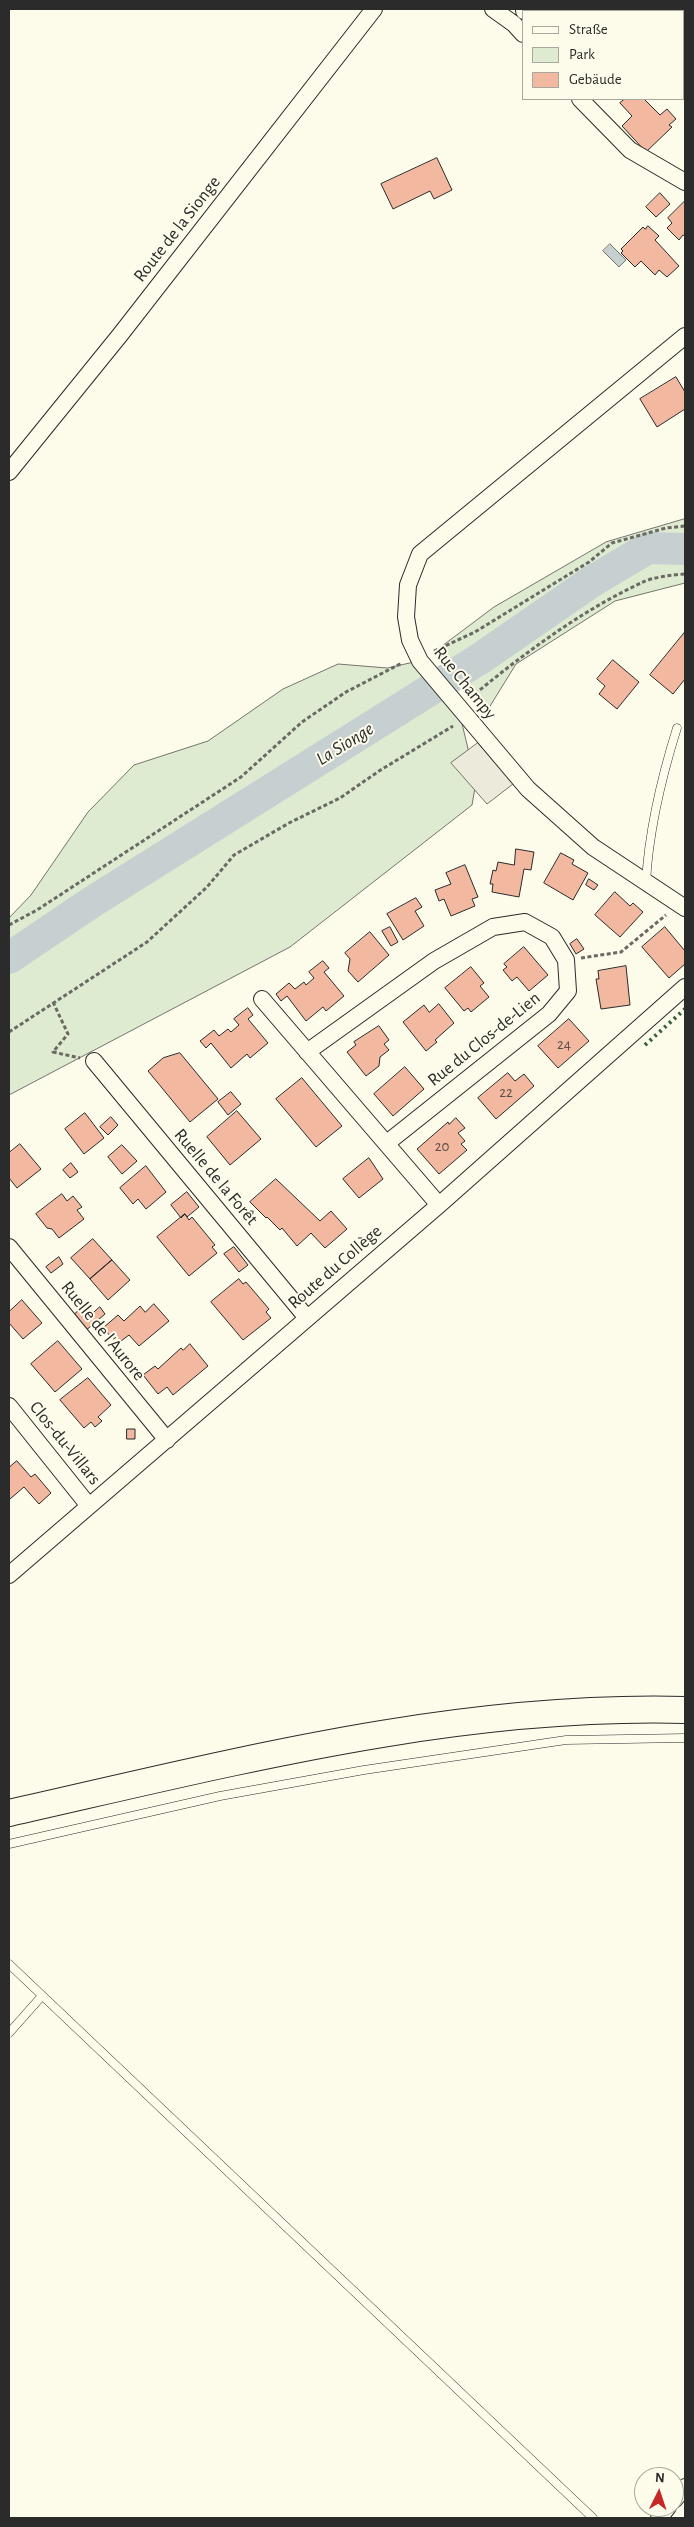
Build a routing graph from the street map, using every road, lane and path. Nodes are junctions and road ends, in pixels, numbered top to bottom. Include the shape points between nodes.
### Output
1 (374, 9) edge
2 (493, 9) edge
3 (522, 18) edge
4 (581, 100) edge
5 (685, 182) edge
6 (685, 336) edge
7 (9, 472) edge
8 (685, 526) edge
9 (685, 574) edge
10 (421, 657) junction
11 (463, 709) junction
12 (677, 728) dead end
13 (646, 884) junction
14 (678, 909) edge
15 (9, 925) edge
16 (566, 960) junction
17 (685, 987) edge
18 (262, 999) dead end
19 (53, 1002) junction
20 (9, 1032) edge
21 (307, 1052) junction
22 (94, 1061) joint
23 (387, 1143) junction
24 (439, 1205) junction
25 (9, 1247) edge
26 (306, 1318) junction
27 (9, 1406) edge
28 (167, 1440) junction
29 (89, 1506) junction
30 (9, 1575) edge
31 (685, 1710) edge
32 (685, 1738) edge
33 (9, 1813) edge
34 (9, 1844) edge
35 (9, 1964) edge
36 (41, 1997) junction
37 (9, 2033) edge
38 (593, 2518) edge

1 - 7 street, Route de la Sionge
2 - 3 street
4 - 5 street via 630,150
6 - 10 street, Rue Champy via 420,554 408,585 406,617
8 - 10 path via 612,543 589,562 475,632
9 - 11 path via 642,582 576,620 505,669
10 - 11 street, Rue Champy
10 - 15 path via 346,692 302,722 241,778
11 - 13 street, Rue Champy via 528,789 593,847
11 - 19 path via 340,798 234,855 207,887 147,942
12 - 13 lane via 656,804
13 - 14 street, Rue Champy
14 - 16 path via 621,952
16 - 21 street, Rue du Clos-de-Lien via 552,938 525,922 493,927 434,961
16 - 23 street, Rue du Clos-de-Lien via 568,991 549,1014
17 - 24 street, Route du Collège
18 - 21 street
19 - 20 path
19 - 22 path via 68,1034 53,1052
21 - 23 street
22 - 26 street, Ruelle de la Forêt
23 - 24 street
24 - 26 street, Route du Collège
25 - 28 street, Ruelle de l'Aurore
26 - 28 street, Route du Collège
27 - 29 street, Clos-du-Villars
28 - 29 street, Route du Collège
29 - 30 street, Route du Collège
31 - 33 highway via 621,1708 415,1728 238,1761
32 - 34 lane via 566,1740 364,1770 220,1796
35 - 36 lane
36 - 37 lane
36 - 38 lane

